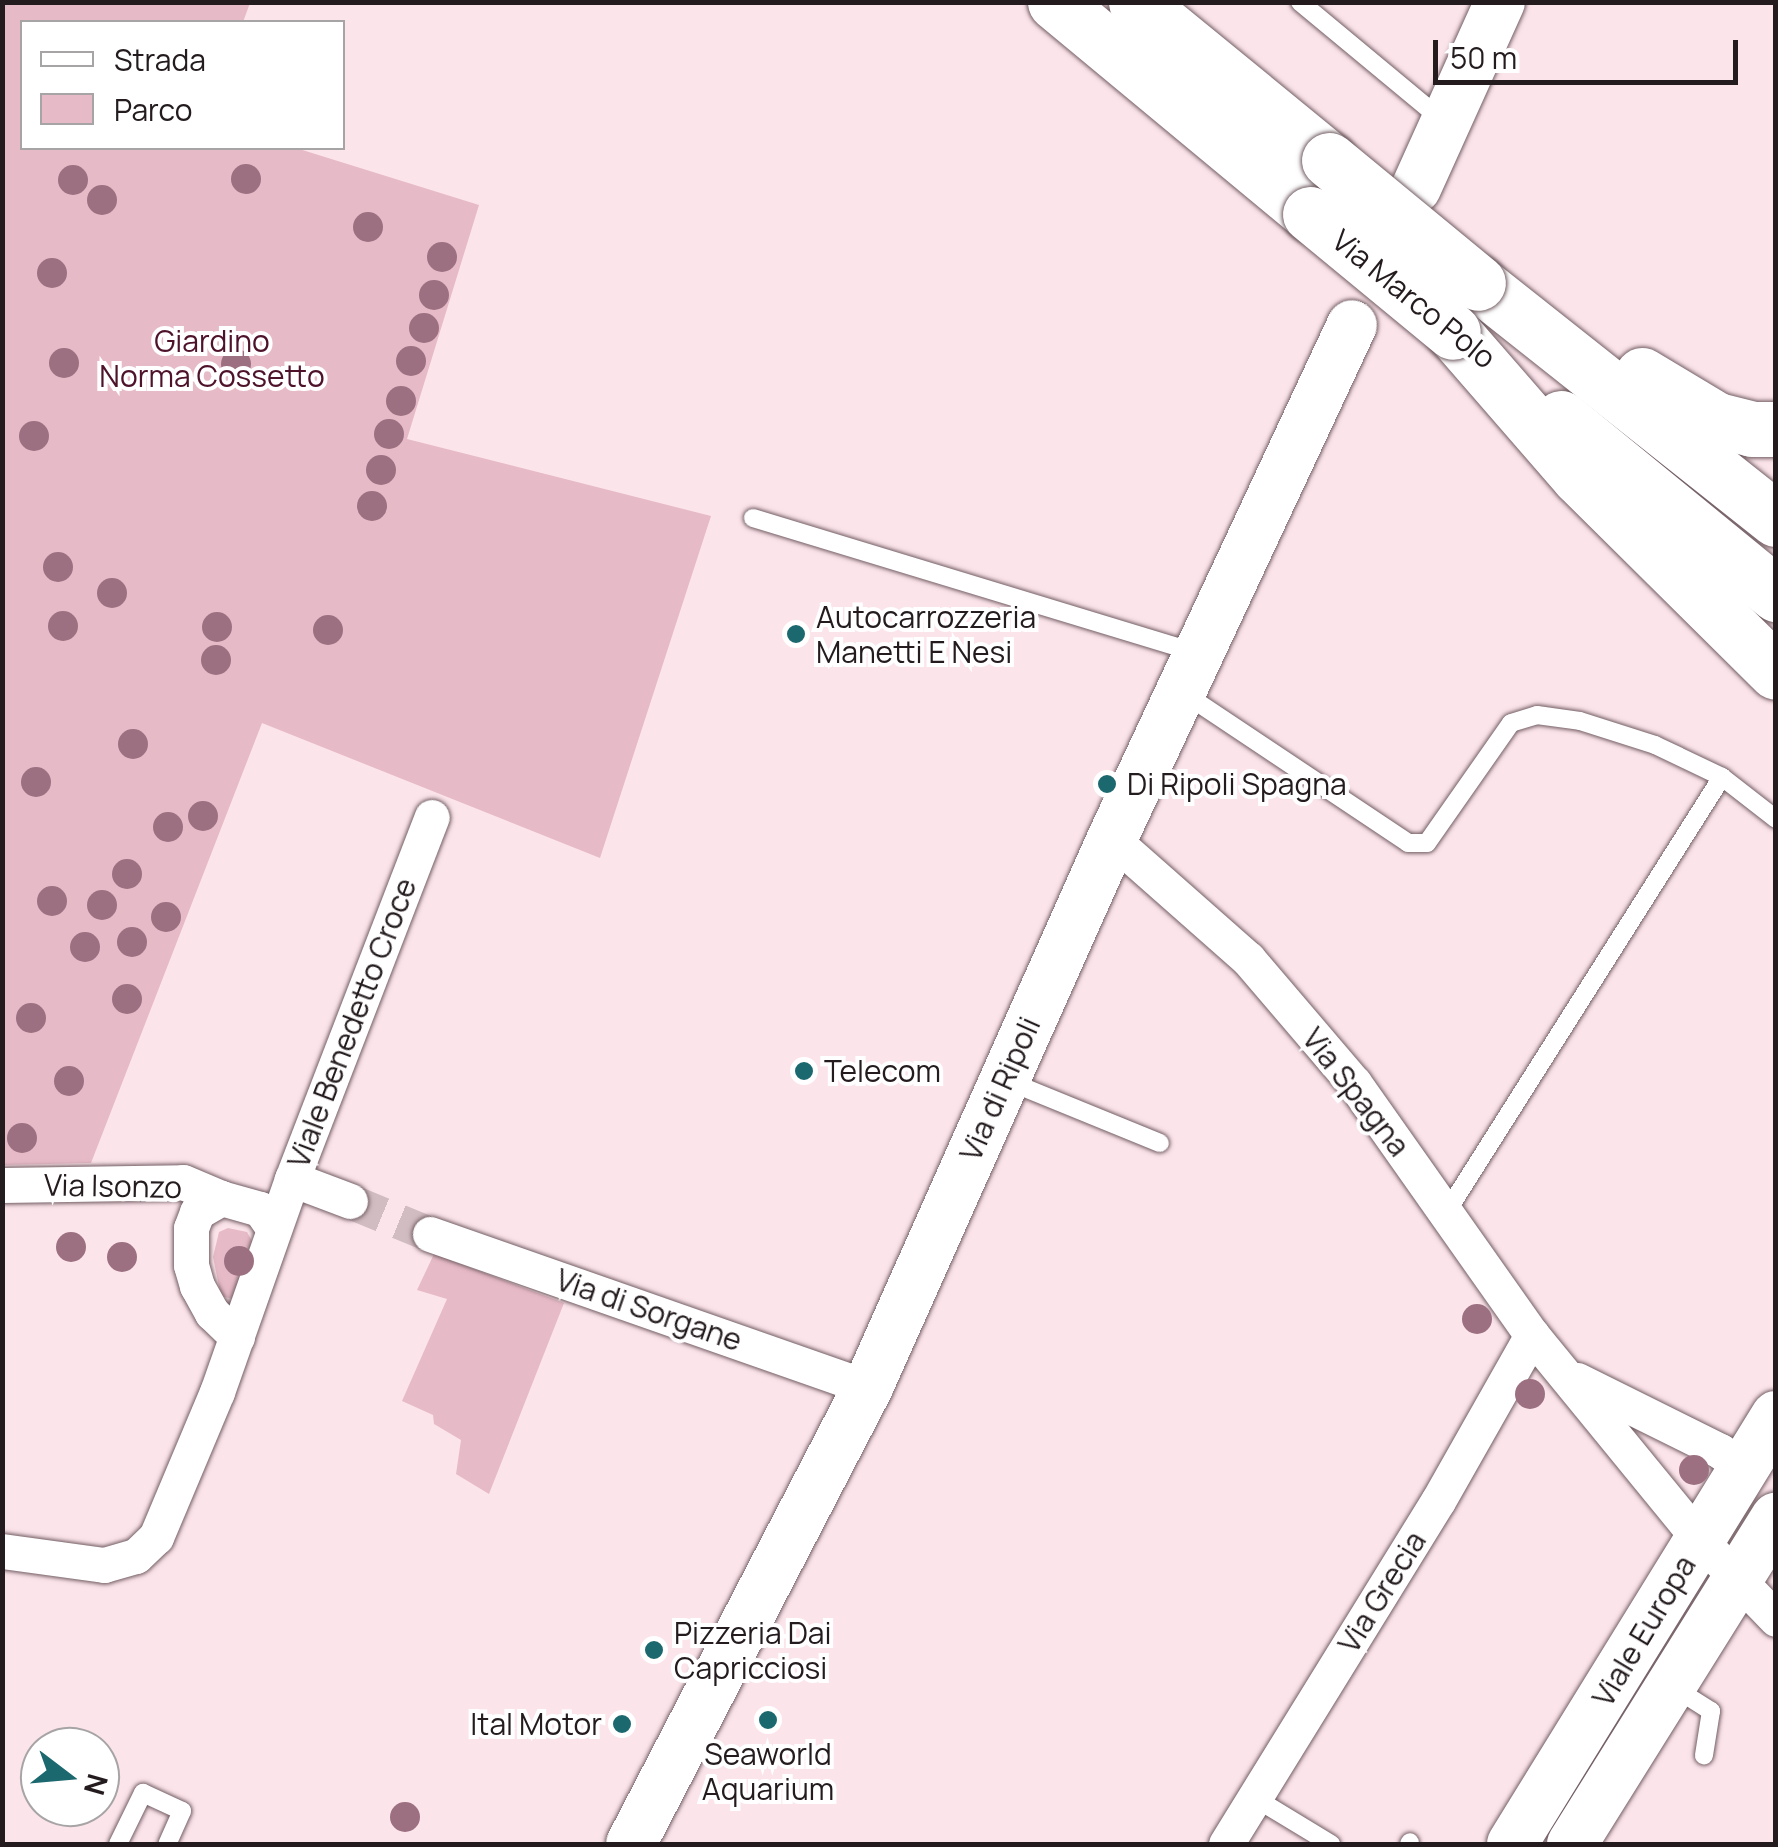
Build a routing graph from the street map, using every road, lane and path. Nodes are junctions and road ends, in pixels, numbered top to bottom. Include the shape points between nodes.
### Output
1 (1055, 2) edge
2 (1136, 2) edge
3 (1300, 2) edge
4 (1500, 2) edge
5 (1446, 123) junction
6 (1416, 188) dead end
7 (1478, 283) junction
8 (1352, 325) dead end
9 (1453, 332) junction
10 (1776, 429) edge
11 (753, 518) dead end
12 (1776, 519) edge
13 (1776, 594) edge
14 (1189, 672) junction
15 (1776, 672) edge
16 (1722, 777) junction
17 (432, 817) dead end
18 (1776, 819) edge
19 (1112, 839) junction
20 (1004, 1080) junction
21 (1160, 1143) dead end
22 (292, 1178) junction
23 (2, 1185) edge
24 (221, 1198) junction
25 (350, 1201) tunnel mouth
26 (1446, 1213) junction
27 (274, 1229) junction
28 (430, 1234) tunnel mouth
29 (225, 1325) junction
30 (1532, 1335) junction
31 (1567, 1375) junction
32 (868, 1387) junction
33 (1760, 1442) edge
34 (1776, 1516) edge
35 (1698, 1539) junction
36 (2, 1550) edge
37 (1736, 1581) junction
38 (1776, 1619) edge
39 (1670, 1684) junction
40 (1704, 1755) dead end
41 (1255, 1798) junction
42 (118, 1844) edge
43 (166, 1844) edge
44 (631, 1844) edge
45 (1226, 1844) edge
46 (1331, 1844) edge
47 (1512, 1844) edge
48 (1572, 1844) edge

1 - 9 highway, Via Marco Polo, bridge
2 - 7 highway, Via Marco Polo, bridge
3 - 5 lane
4 - 5 street
5 - 6 street
7 - 10 highway via 1718,420
7 - 12 highway, Via Marco Polo
8 - 14 street, Via di Ripoli
9 - 13 highway, Via Marco Polo
9 - 15 highway via 1579,476
11 - 14 lane
14 - 16 lane via 1408,842 1427,843 1511,723 1538,715 1655,745
14 - 19 street, Via di Ripoli
16 - 18 lane
16 - 26 lane
17 - 22 street, Viale Benedetto Croce
19 - 20 street, Via di Ripoli
19 - 26 street, Via Spagna via 1248,959 1354,1083
20 - 21 lane
20 - 32 street, Via di Ripoli
22 - 25 street
22 - 27 street, Viale Benedetto Croce
23 - 24 street, Via Isonzo via 183,1182
24 - 27 street via 260,1209
24 - 29 street via 198,1212 190,1249 197,1286
26 - 30 street, Via Spagna
27 - 29 street, Viale Benedetto Croce
28 - 32 street, Via di Sorgane
29 - 36 street, Viale Benedetto Croce via 216,1392 146,1550 104,1565
30 - 31 street, Via Spagna
30 - 41 street, Via Grecia
31 - 33 street, Via Spagna via 1720,1451
31 - 35 street, Via Spagna
32 - 44 street, Via di Ripoli
33 - 35 street, Viale Europa
34 - 37 street, Viale Europa
35 - 37 street, Via Spagna
35 - 47 street, Viale Europa
37 - 38 street, Via Spagna
37 - 39 street, Viale Europa
39 - 40 lane via 1711,1711
39 - 48 street, Viale Europa
41 - 45 street, Via Grecia
41 - 46 lane
42 - 43 lane via 143,1793 182,1811

